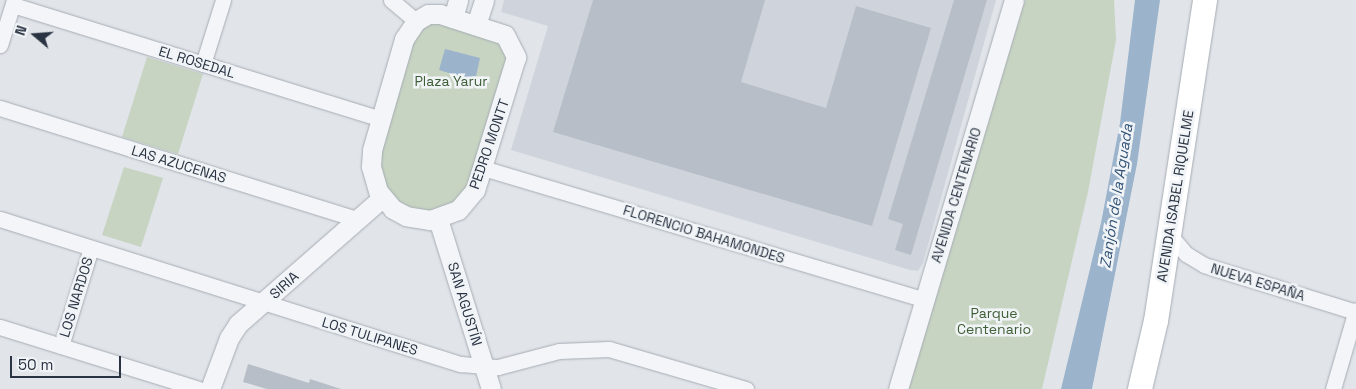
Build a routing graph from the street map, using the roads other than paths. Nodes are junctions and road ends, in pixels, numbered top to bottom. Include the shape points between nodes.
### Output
1 (223, 0) edge
2 (390, 0) edge
3 (458, 0) edge
4 (484, 0) edge
5 (1014, 0) edge
6 (1205, 0) edge
7 (14, 3) edge
8 (453, 18) junction
9 (416, 22) junction
10 (476, 25) junction
11 (0, 45) edge
12 (204, 64) junction
13 (0, 108) edge
14 (381, 119) junction
15 (483, 168) junction
16 (382, 198) junction
17 (0, 219) edge
18 (357, 219) junction
19 (438, 219) junction
20 (1170, 235) junction
21 (90, 248) junction
22 (925, 300) junction
23 (264, 302) junction
24 (1356, 311) edge
25 (0, 327) edge
26 (61, 346) junction
27 (485, 368) junction
28 (199, 389) edge
29 (210, 389) edge
30 (491, 389) edge
31 (746, 389) edge
32 (898, 389) edge
33 (1140, 389) edge
34 (1333, 389) edge

1 - 12 street
2 - 9 street
3 - 8 street
4 - 10 street
5 - 22 street, AVENIDA CENTENARIO
6 - 20 highway, AVENIDA ISABEL RIQUELME
7 - 11 street
7 - 12 street, EL ROSEDAL
8 - 9 street, PEDRO MONTT via 433,14
8 - 10 street, PEDRO MONTT
9 - 14 street via 404,39
10 - 15 street, PEDRO MONTT via 505,35 516,57
12 - 14 street, EL ROSEDAL
13 - 18 street, LAS AZUCENAS
14 - 16 street via 371,166
15 - 19 street, PEDRO MONTT via 468,201
15 - 22 street, FLORENCIO BAHAMONDES
16 - 18 street, SIRIA
16 - 19 street via 406,216
17 - 21 street, LOS TULIPANES
18 - 23 street, SIRIA
19 - 27 street, SAN AGUSTÍN
20 - 24 street, NUEVA ESPAÑA via 1186,254 1204,265
20 - 33 highway, AVENIDA ISABEL RIQUELME
21 - 23 street, LOS TULIPANES
21 - 26 street, LOS NARDOS
22 - 32 street, AVENIDA CENTENARIO
23 - 27 street, LOS TULIPANES via 461,364
23 - 29 street, SIRIA via 233,331
24 - 34 street
25 - 26 street
26 - 28 street
27 - 30 street, SAN AGUSTÍN
27 - 31 street, LOS TULIPANES via 559,352 609,349

